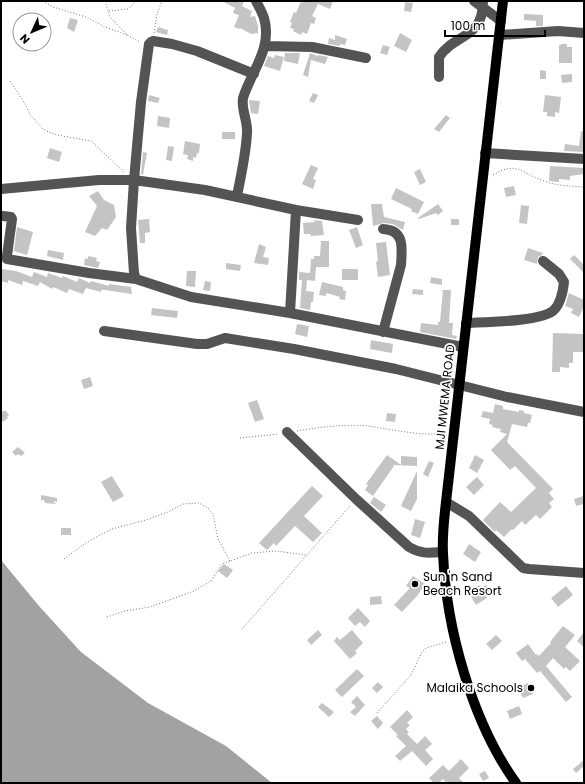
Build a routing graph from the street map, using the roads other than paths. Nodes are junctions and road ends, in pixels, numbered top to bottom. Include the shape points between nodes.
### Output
1 (256, 1) edge
2 (474, 1) edge
3 (503, 1) edge
4 (483, 5) edge
5 (500, 21) junction
6 (584, 33) edge
7 (499, 35) junction
8 (265, 46) junction
9 (366, 58) dead end
10 (254, 74) junction
11 (440, 77) dead end
12 (485, 153) junction
13 (584, 160) edge
14 (134, 180) junction
15 (1, 189) edge
16 (237, 196) junction
17 (296, 210) junction
18 (3, 216) dead end
19 (358, 220) dead end
20 (383, 229) dead end
21 (543, 261) dead end
22 (136, 279) junction
23 (290, 313) junction
24 (466, 323) junction
25 (104, 330) dead end
26 (383, 332) junction
27 (463, 347) junction
28 (460, 386) junction
29 (584, 412) edge
30 (287, 432) road end
31 (446, 502) junction
32 (442, 552) junction
33 (584, 573) edge
34 (516, 783) edge

1 - 8 street via 264,17 267,35
2 - 4 street
3 - 5 main road, MJI MWEMA ROAD
4 - 5 street
4 - 11 street via 478,25 448,47 439,57
5 - 7 main road, MJI MWEMA ROAD
6 - 7 street via 558,31
7 - 12 main road, MJI MWEMA ROAD
8 - 9 street via 312,47
8 - 10 street
10 - 14 street via 197,51 172,44 151,46 141,102
10 - 16 street via 245,91 242,105 247,132
12 - 13 street
12 - 24 main road, MJI MWEMA ROAD
14 - 15 street via 99,180
14 - 16 street
14 - 22 street via 131,228
16 - 17 street
17 - 19 street
17 - 23 street
18 - 22 street via 12,219 7,259
20 - 26 street via 394,231 398,235 402,256
21 - 24 street via 559,274 564,282 559,303 550,314 532,318
22 - 23 street via 191,297
23 - 26 street
24 - 27 main road, MJI MWEMA ROAD
25 - 28 street via 197,344 207,344 225,338 246,341 396,369
26 - 27 street
27 - 28 main road, MJI MWEMA ROAD
28 - 29 street
28 - 31 main road, MJI MWEMA ROAD
30 - 32 street via 409,547 418,552
31 - 32 main road, MJI MWEMA ROAD
31 - 33 street via 481,526 523,568
32 - 34 main road, MJI MWEMA ROAD via 455,640 477,709

